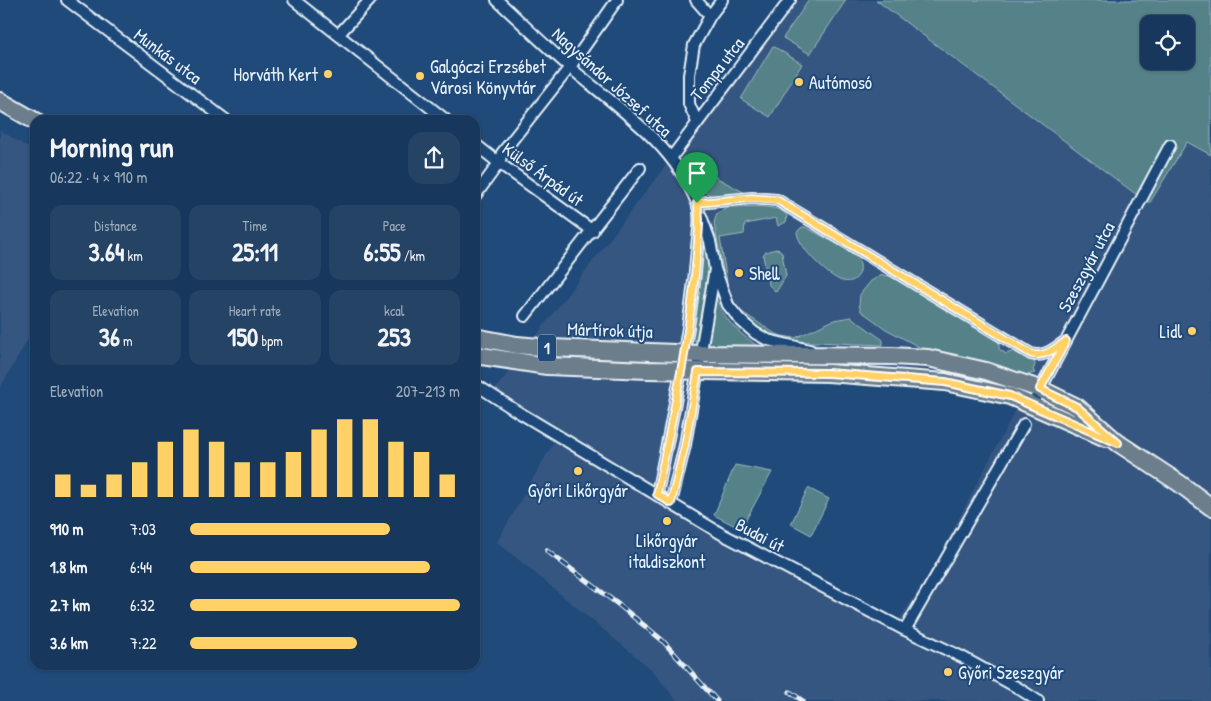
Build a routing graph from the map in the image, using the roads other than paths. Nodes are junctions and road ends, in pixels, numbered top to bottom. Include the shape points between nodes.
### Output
1 (67, 0) edge
2 (294, 0) edge
3 (370, 0) edge
4 (497, 0) edge
5 (617, 0) edge
6 (696, 0) edge
7 (722, 0) edge
8 (790, 0) edge
9 (710, 16) junction
10 (339, 34) junction
11 (570, 67) junction
12 (0, 101) edge
13 (219, 115) edge
14 (440, 115) edge
15 (30, 118) edge
16 (697, 122) junction
17 (1170, 145) dead end
18 (480, 148) edge
19 (671, 158) junction
20 (499, 163) junction
21 (640, 168) dead end
22 (480, 189) edge
23 (697, 203) junction
24 (700, 214) junction
25 (593, 231) junction
26 (715, 269) junction
27 (525, 316) dead end
28 (480, 338) edge
29 (1066, 341) junction
30 (692, 354) junction
31 (480, 356) edge
32 (830, 356) junction
33 (680, 371) junction
34 (698, 372) junction
35 (480, 387) edge
36 (1040, 389) junction
37 (1032, 405) junction
38 (1024, 424) dead end
39 (1118, 443) junction
40 (1179, 483) junction
41 (657, 494) junction
42 (1211, 498) edge
43 (671, 503) junction
44 (1211, 506) edge
45 (1211, 517) edge
46 (906, 630) junction
47 (1038, 701) edge

1 - 13 street, Munkás utca
2 - 10 street
3 - 10 street
4 - 11 street, Nagysándor József utca
5 - 11 street
6 - 9 street
7 - 9 street
8 - 16 street, Tompa utca
9 - 16 street via 694,45 689,76 689,104
10 - 14 street
11 - 19 street, Nagysándor József utca via 656,140
11 - 20 street via 502,154
12 - 15 main road
16 - 19 street, Tompa utca
17 - 29 street, Szeszgyár utca
18 - 20 street, Külső Árpád út
19 - 23 street, Nagysándor József utca
20 - 22 street
20 - 25 street, Külső Árpád út
21 - 25 street
23 - 24 street, Nagysándor József utca
23 - 29 street via 752,198 777,200 1023,349 1036,355 1043,354
24 - 26 street via 710,241
24 - 30 street, Nagysándor József utca
25 - 27 street
26 - 30 street
26 - 32 street via 728,305 755,333 768,340
28 - 30 main road, Mártírok útja / 1 via 552,348
29 - 36 street, Szeszgyár utca
30 - 32 main road, 1
30 - 33 street, Nagysándor József utca
30 - 34 street
31 - 33 main road, 1 via 547,366
32 - 36 main road, 1 via 928,358 986,371
33 - 34 main road, 1
33 - 41 street, Nagysándor József utca
34 - 37 main road, 1 via 828,373 925,379 986,390
34 - 43 street
35 - 41 street, Budai út
36 - 37 street, Szeszgyár utca
36 - 39 main road, 1 via 1077,407
37 - 39 main road, 1
38 - 46 street
39 - 40 main road, 1
40 - 42 main road
40 - 44 main road, 1
40 - 45 main road
41 - 43 street, Budai út
43 - 46 street, Budai út via 742,545
46 - 47 street, Budai út via 986,670

